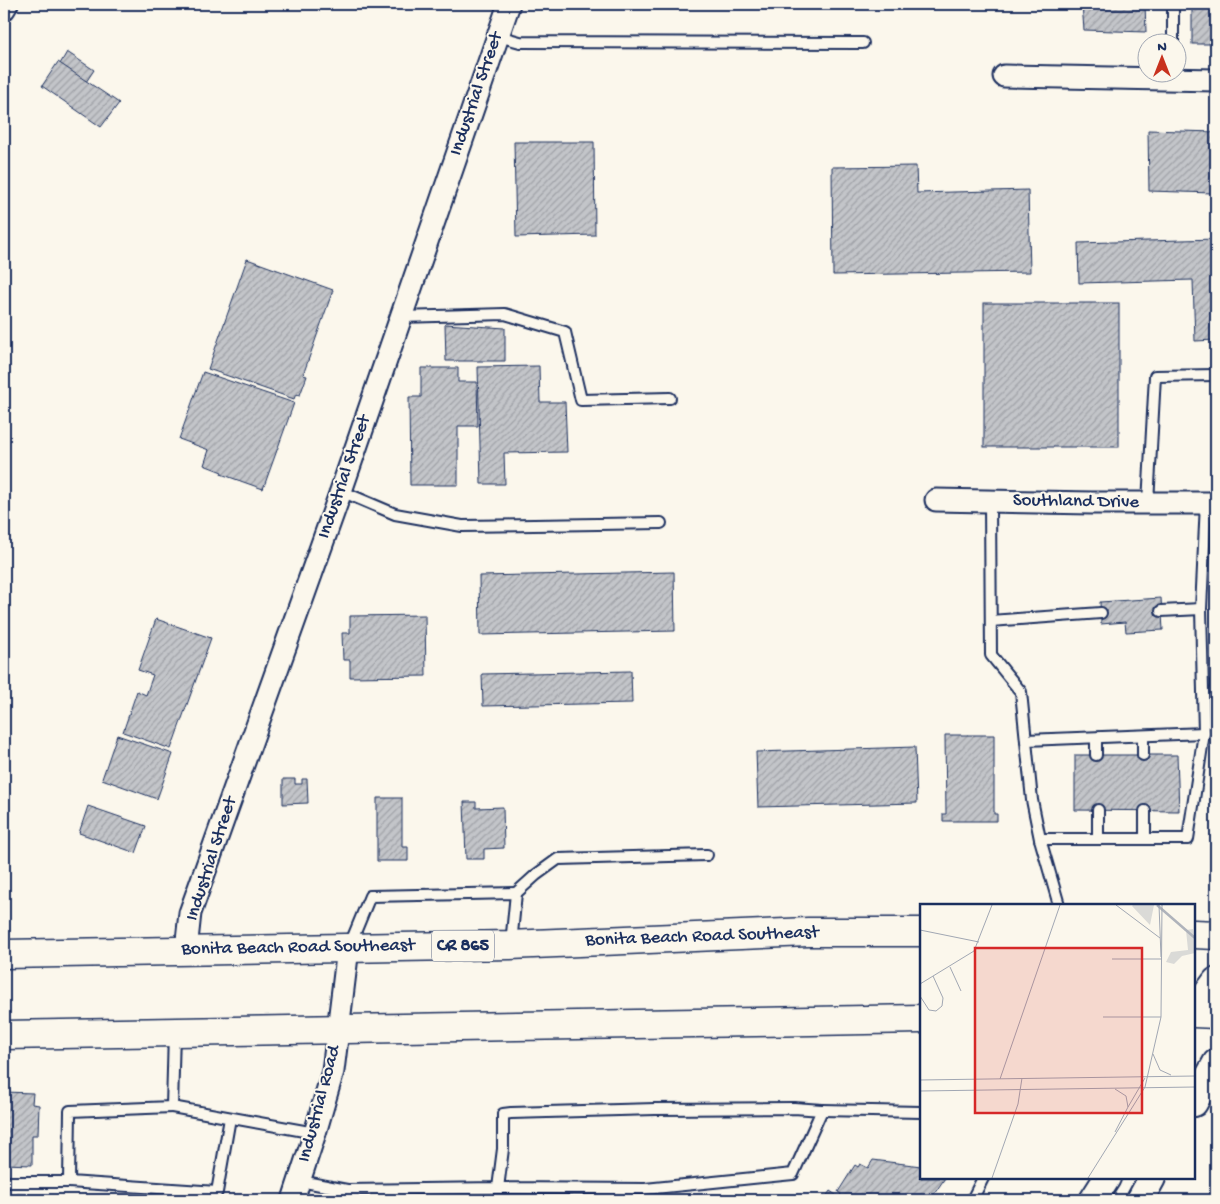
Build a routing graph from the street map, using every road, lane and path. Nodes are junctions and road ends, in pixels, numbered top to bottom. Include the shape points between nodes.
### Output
1 (7, 4) edge
2 (509, 4) edge
3 (1173, 4) edge
4 (4, 9) edge
5 (1173, 32) edge
6 (498, 36) junction
7 (863, 43) dead end
8 (1004, 76) dead end
9 (1138, 77) edge
10 (1188, 77) edge
11 (1216, 80) edge
12 (400, 317) junction
13 (1216, 375) edge
14 (670, 398) dead end
15 (341, 491) junction
16 (936, 500) dead end
17 (990, 501) junction
18 (1148, 503) junction
19 (1211, 503) edge
20 (661, 523) dead end
21 (1201, 609) junction
22 (1161, 611) dead end
23 (1100, 613) dead end
24 (991, 621) junction
25 (1204, 733) junction
26 (1143, 736) junction
27 (1096, 738) junction
28 (1026, 740) junction
29 (1096, 755) dead end
30 (1143, 755) dead end
31 (1098, 810) dead end
32 (1145, 811) dead end
33 (1040, 839) junction
34 (1098, 839) junction
35 (1145, 839) junction
36 (707, 855) dead end
37 (516, 893) junction
38 (1058, 904) edge
39 (920, 932) edge
40 (1195, 934) edge
41 (1216, 935) edge
42 (510, 945) junction
43 (348, 948) junction
44 (186, 950) junction
45 (4, 954) edge
46 (1216, 981) edge
47 (1195, 1011) edge
48 (1195, 1012) edge
49 (1216, 1014) edge
50 (920, 1019) edge
51 (339, 1029) junction
52 (174, 1031) junction
53 (4, 1035) edge
54 (1216, 1063) edge
55 (1195, 1101) edge
56 (172, 1107) junction
57 (822, 1110) junction
58 (920, 1112) edge
59 (230, 1118) junction
60 (315, 1133) junction
61 (982, 1179) edge
62 (1106, 1179) edge
63 (1151, 1179) edge
64 (4, 1182) edge
65 (69, 1182) junction
66 (498, 1188) junction
67 (296, 1190) edge
68 (972, 1200) edge
69 (1093, 1200) edge
70 (1140, 1200) edge

1 - 4 street
2 - 6 street, Industrial Street
3 - 5 lane
6 - 7 lane via 520,42
6 - 12 street, Industrial Street
8 - 9 street
10 - 11 street
12 - 14 lane via 505,314 548,326 565,332 581,400
12 - 15 street, Industrial Street
13 - 18 lane via 1155,376
15 - 20 lane via 395,514 462,526
15 - 44 street, Industrial Street via 190,913
16 - 17 street, Southland Drive
17 - 18 street, Southland Drive
17 - 24 lane
18 - 19 street, Southland Drive
19 - 21 lane
21 - 22 lane
21 - 25 lane
23 - 24 lane
24 - 28 lane via 991,656 1021,692
25 - 26 lane
25 - 35 lane via 1188,839
26 - 27 lane
26 - 30 lane
27 - 28 lane
27 - 29 lane
28 - 33 lane
31 - 34 lane
32 - 35 lane
33 - 34 lane
33 - 38 lane
34 - 35 lane
36 - 37 lane via 558,859
37 - 42 lane
37 - 43 lane via 370,896
39 - 42 main road, Bonita Beach Road Southeast / CR 865 via 808,932
40 - 41 main road
42 - 43 main road, Bonita Beach Road Southeast / CR 865
43 - 44 main road, Bonita Beach Road Southeast / CR 865
43 - 51 street, Industrial Road
44 - 45 main road, Bonita Beach Road Southeast / CR 865
46 - 47 street
48 - 49 main road
50 - 51 main road
51 - 52 main road
51 - 60 street, Industrial Road via 333,1071
52 - 53 main road
52 - 56 lane
54 - 55 street
56 - 59 lane
56 - 65 lane via 70,1111
57 - 58 lane
57 - 66 lane via 793,1174 645,1190
57 - 66 lane via 655,1109 503,1114
59 - 60 lane
59 - 65 lane via 217,1192
60 - 67 street, Industrial Road
61 - 68 lane
62 - 69 street
63 - 70 street
64 - 65 lane
66 - 67 lane

